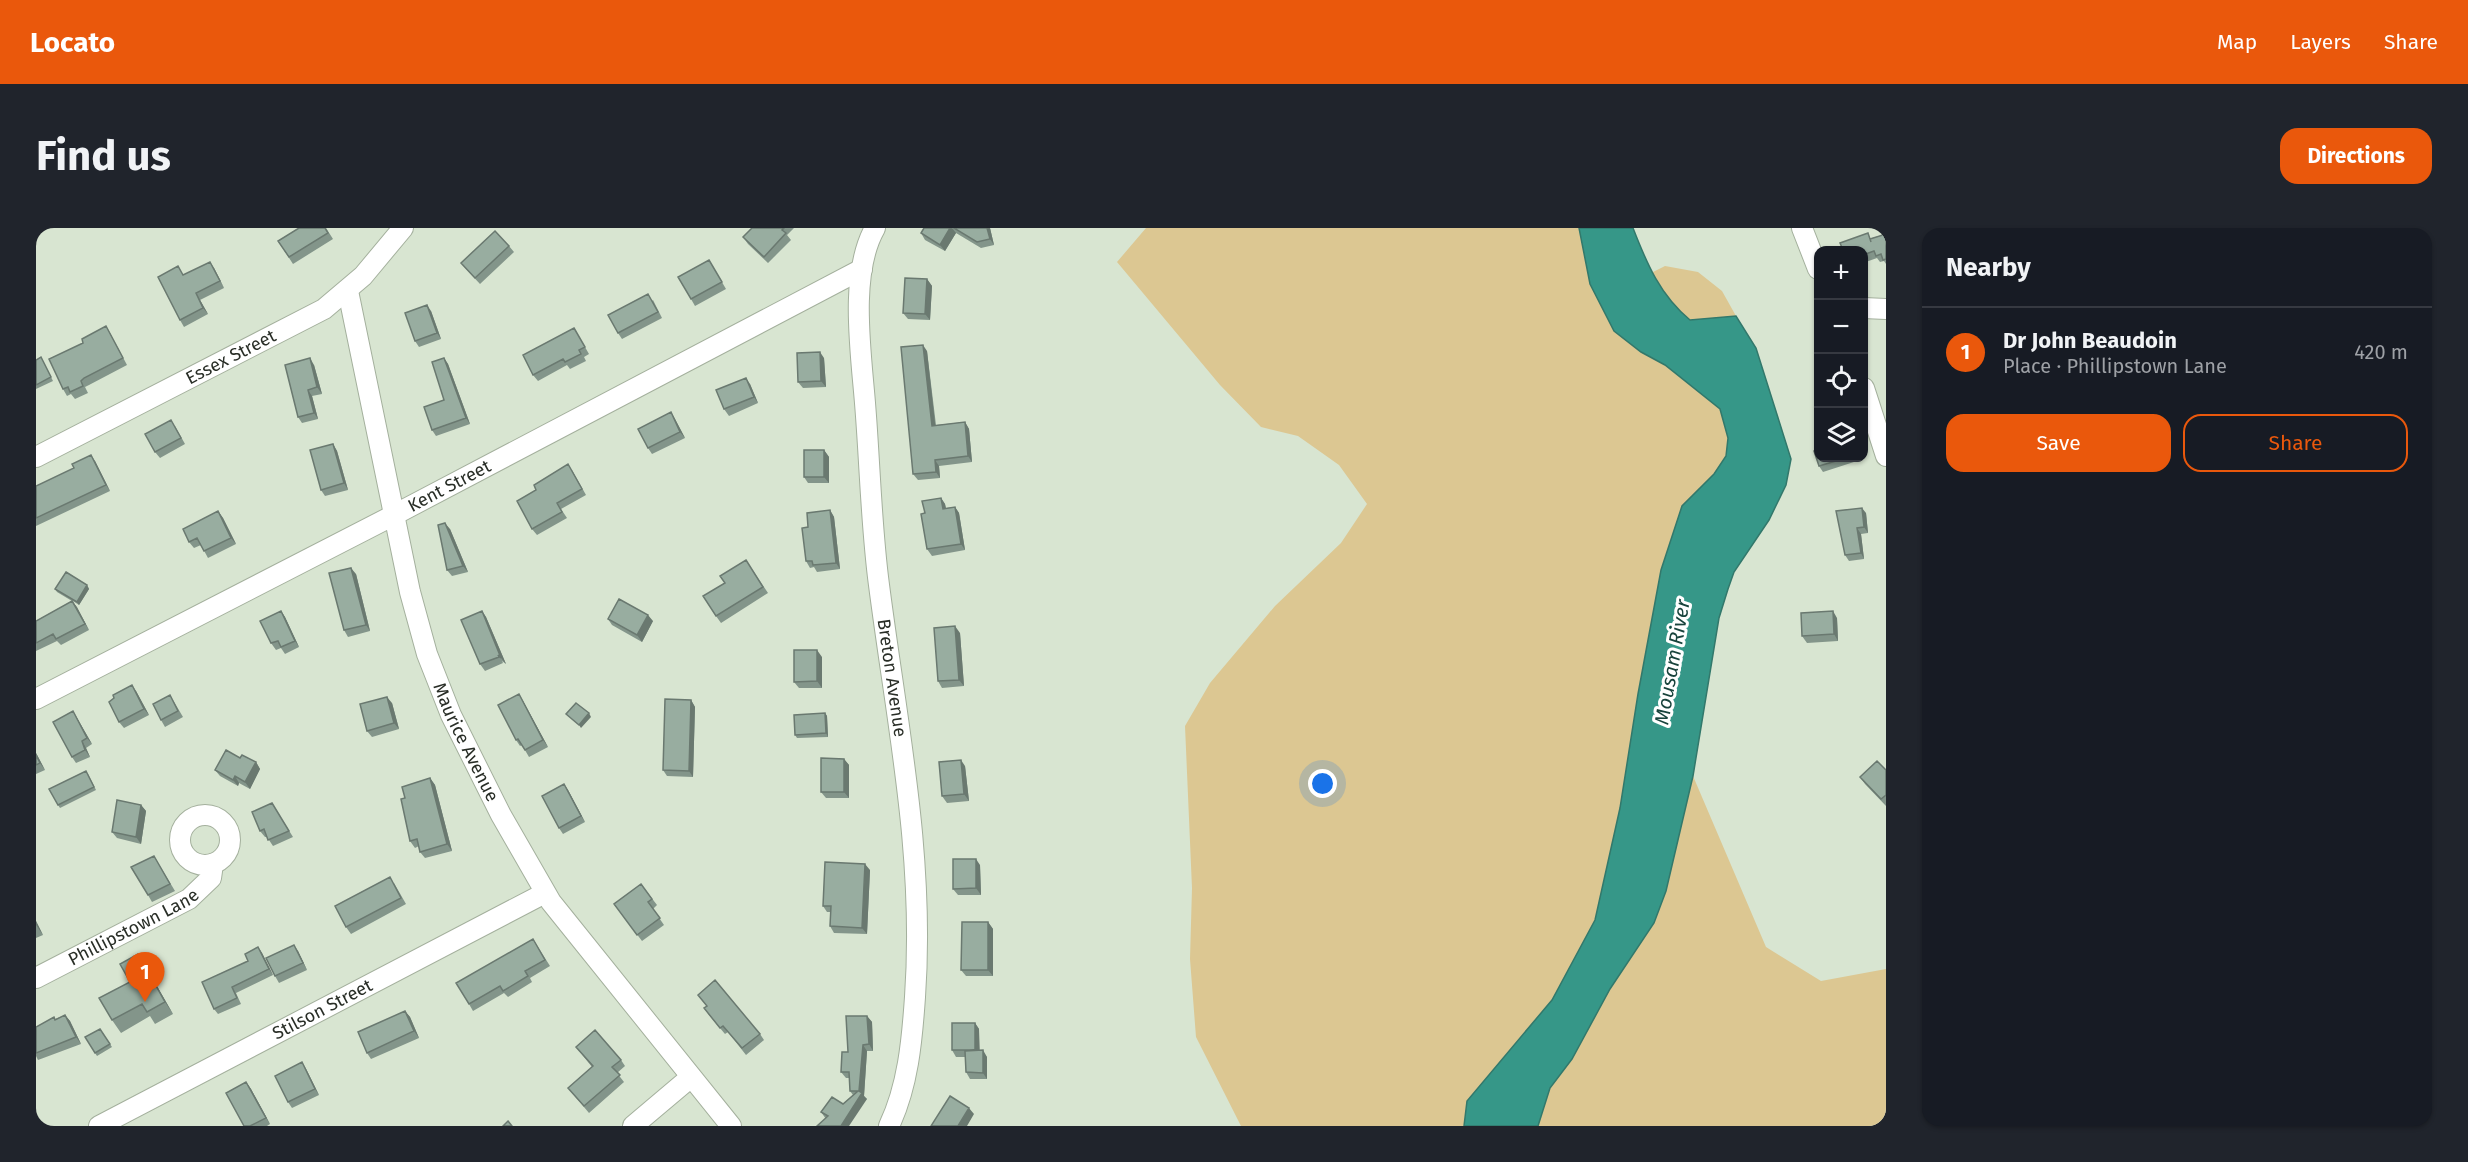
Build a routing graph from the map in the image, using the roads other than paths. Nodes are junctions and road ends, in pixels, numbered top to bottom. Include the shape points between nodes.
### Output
1 (404, 228) edge
2 (875, 228) edge
3 (1802, 228) edge
4 (1814, 259) edge
5 (862, 269) junction
6 (348, 291) junction
7 (1868, 308) edge
8 (1886, 309) edge
9 (1868, 403) edge
10 (1886, 456) edge
11 (36, 457) edge
12 (394, 515) junction
13 (36, 699) edge
14 (213, 864) dead end
15 (545, 893) junction
16 (36, 978) edge
17 (691, 1077) junction
18 (99, 1126) edge
19 (633, 1126) edge
20 (731, 1126) edge
21 (889, 1126) edge

1 - 6 street, Essex Street
2 - 5 street, Breton Avenue
3 - 4 street
5 - 12 street, Kent Street
5 - 21 street, Breton Avenue via 861,350 879,582 909,788 917,906 910,1054
6 - 11 street, Essex Street via 324,309
6 - 12 street, Maurice Avenue
7 - 8 street
9 - 10 street
12 - 13 street, Kent Street
12 - 15 street, Maurice Avenue via 410,592 443,695 501,815
14 - 16 street, Phillipstown Lane via 211,878 189,900
15 - 17 street, Maurice Avenue
15 - 18 street, Stilson Street
17 - 19 street
17 - 20 street, Maurice Avenue

